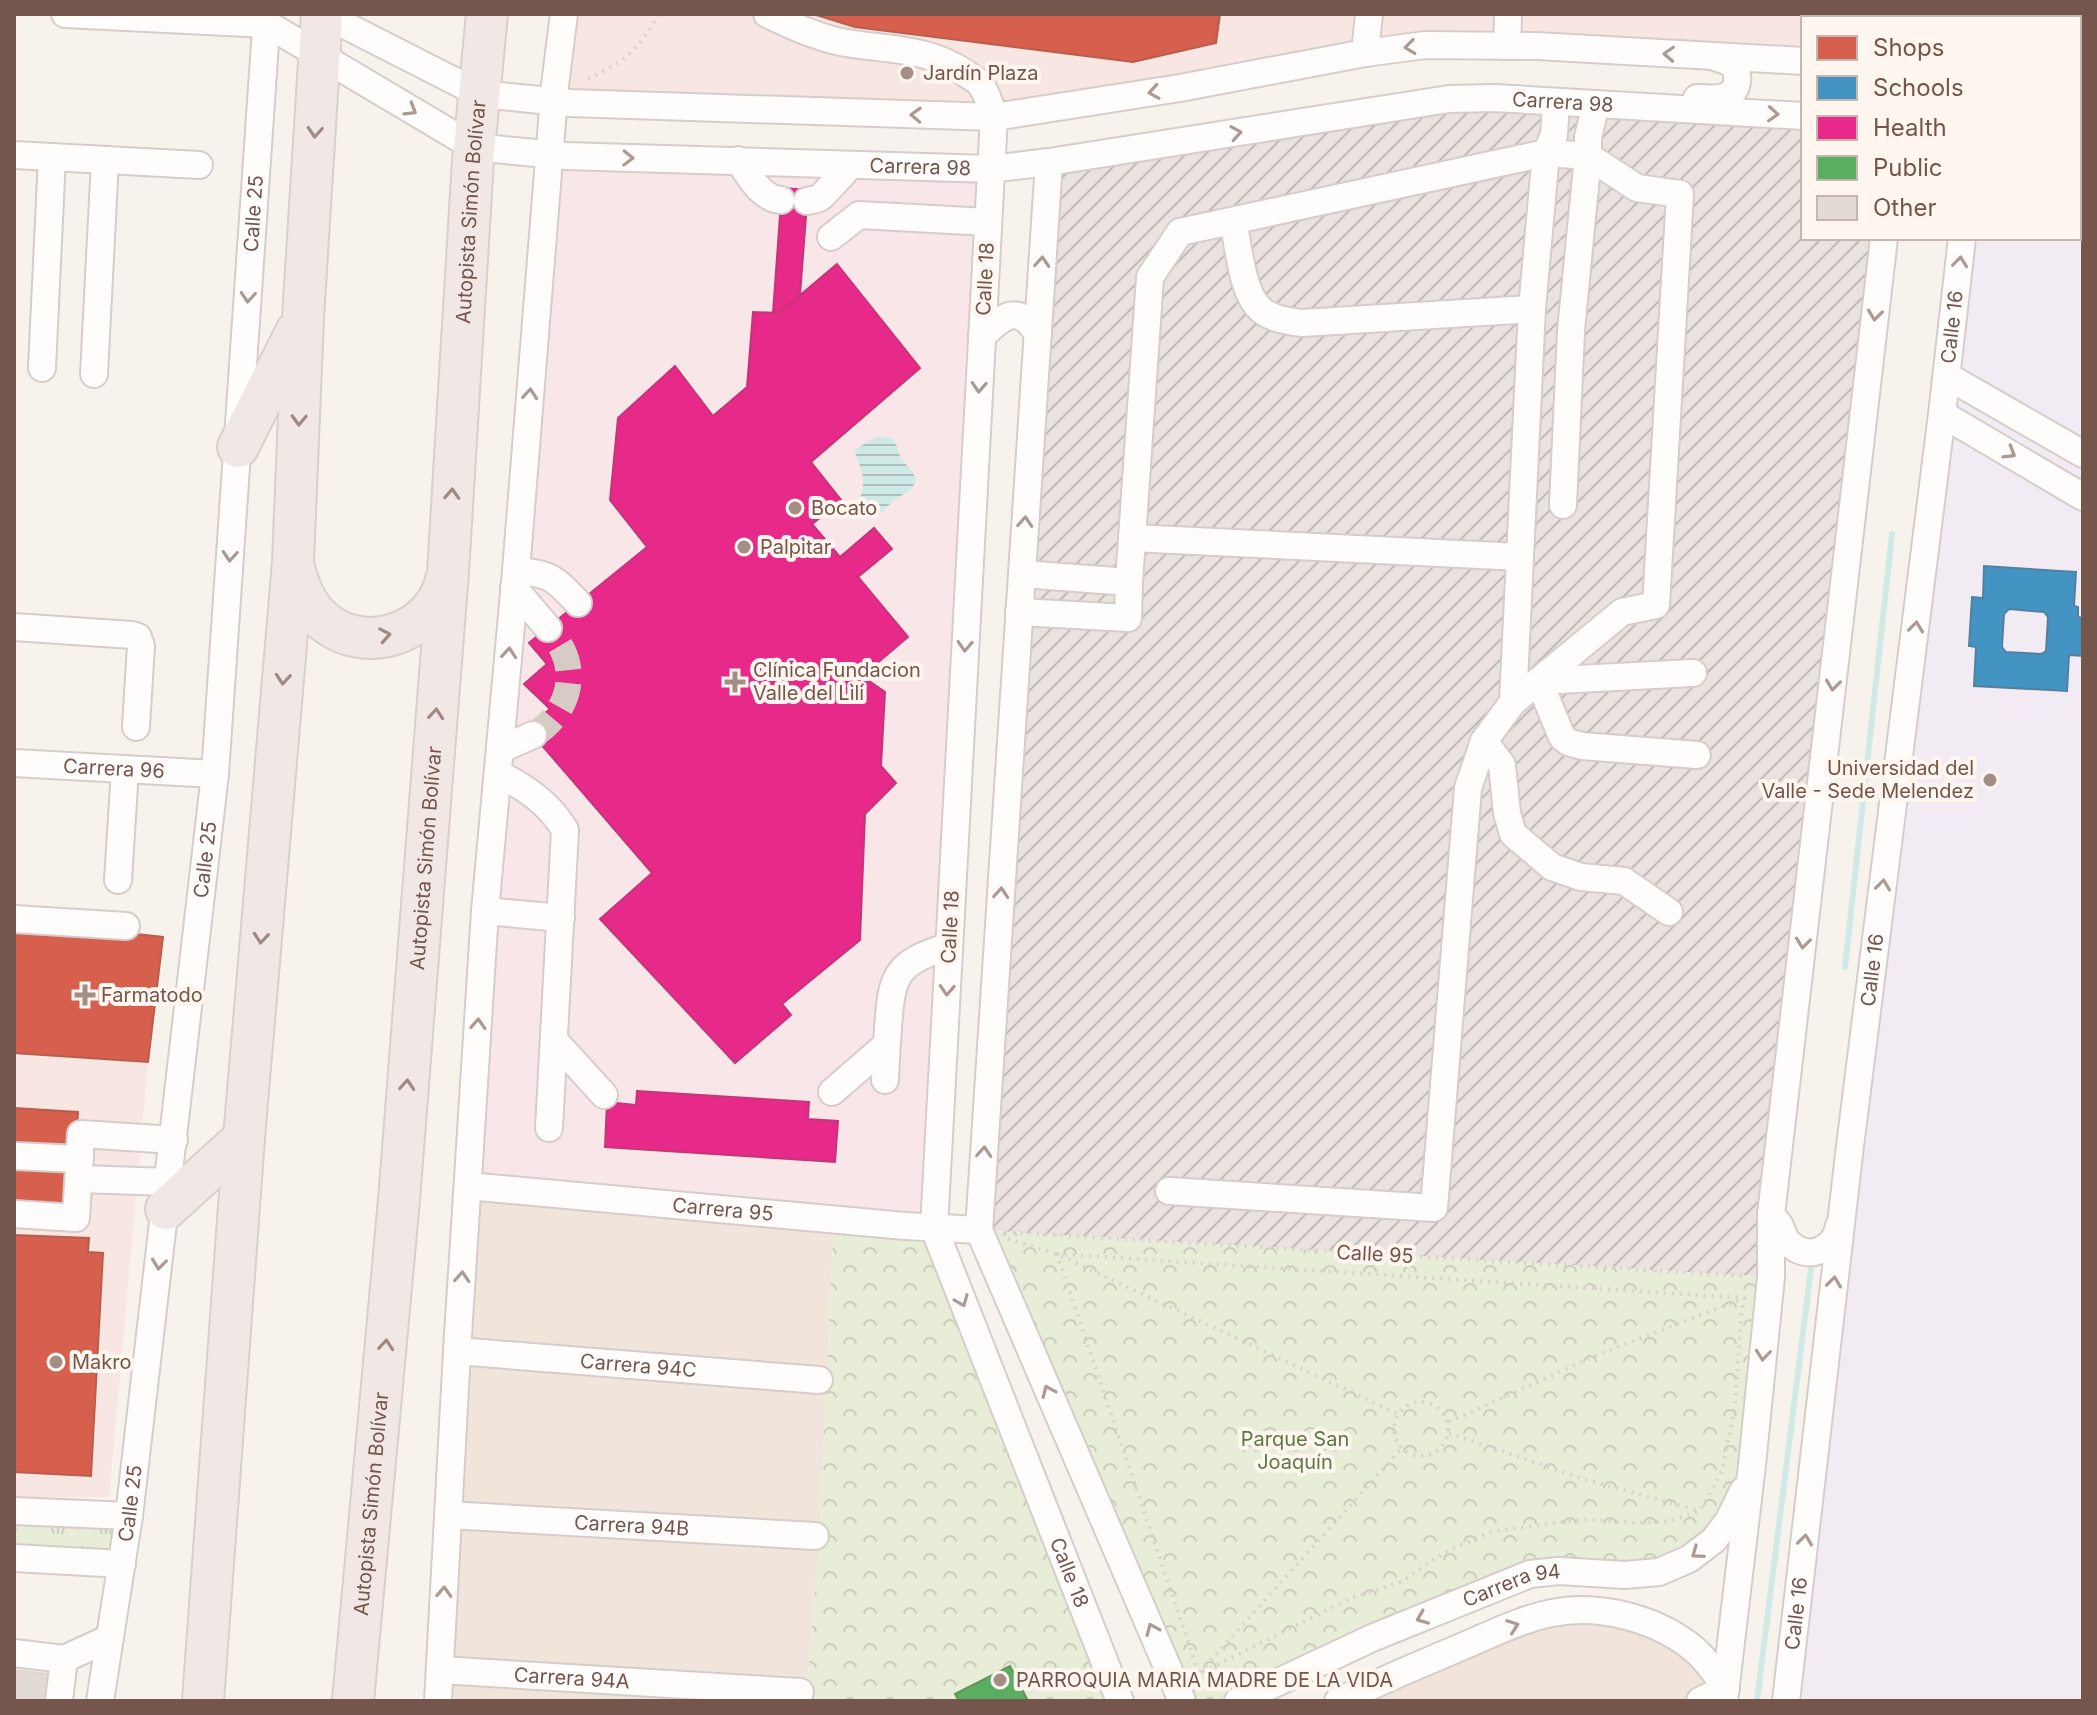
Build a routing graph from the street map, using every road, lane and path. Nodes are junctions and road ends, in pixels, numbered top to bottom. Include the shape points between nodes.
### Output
1 (65, 14) edge
2 (323, 14) edge
3 (487, 14) edge
4 (564, 14) edge
5 (659, 14) edge
6 (767, 14) edge
7 (1369, 14) edge
8 (1508, 14) edge
9 (267, 19) edge
10 (1507, 46) junction
11 (1365, 53) junction
12 (321, 55) junction
13 (1715, 57) junction
14 (1801, 61) edge
15 (583, 81) dead end
16 (480, 94) junction
17 (554, 102) junction
18 (1556, 102) junction
19 (1596, 104) junction
20 (1657, 107) junction
21 (1801, 116) edge
22 (994, 117) junction
23 (474, 147) junction
24 (1546, 153) junction
25 (14, 155) edge
26 (550, 155) junction
27 (1588, 156) junction
28 (52, 157) junction
29 (105, 160) junction
30 (738, 160) junction
31 (1049, 162) junction
32 (199, 165) dead end
33 (851, 165) junction
34 (991, 169) junction
35 (1233, 221) junction
36 (988, 222) junction
37 (831, 237) dead end
38 (1884, 240) edge
39 (1962, 240) edge
40 (1532, 309) junction
41 (303, 318) junction
42 (1038, 334) junction
43 (982, 336) junction
44 (42, 368) dead end
45 (94, 374) dead end
46 (1947, 376) junction
47 (1942, 414) junction
48 (238, 447) junction
49 (2083, 454) edge
50 (2083, 497) edge
51 (1563, 505) dead end
52 (1132, 538) junction
53 (1520, 557) junction
54 (293, 562) junction
55 (448, 572) junction
56 (1022, 574) junction
57 (515, 580) junction
58 (1129, 582) junction
59 (578, 603) dead end
60 (1019, 612) junction
61 (14, 627) edge
62 (548, 628) tunnel mouth
63 (1693, 673) dead end
64 (1539, 681) junction
65 (1513, 702) junction
66 (136, 727) dead end
67 (533, 735) tunnel mouth
68 (1484, 741) junction
69 (1697, 755) dead end
70 (500, 762) junction
71 (14, 763) edge
72 (125, 769) junction
73 (215, 774) junction
74 (118, 880) dead end
75 (485, 911) junction
76 (1669, 912) dead end
77 (561, 918) junction
78 (14, 919) edge
79 (126, 926) dead end
80 (949, 946) junction
81 (554, 1040) junction
82 (886, 1045) junction
83 (885, 1080) dead end
84 (832, 1092) dead end
85 (604, 1095) dead end
86 (549, 1128) dead end
87 (244, 1138) junction
88 (174, 1140) junction
89 (1850, 1146) junction
90 (14, 1156) edge
91 (79, 1169) junction
92 (468, 1186) junction
93 (1169, 1191) dead end
94 (167, 1195) junction
95 (14, 1214) edge
96 (1771, 1215) junction
97 (934, 1228) junction
98 (979, 1230) junction
99 (1057, 1254) junction
100 (1771, 1277) junction
101 (1744, 1298) junction
102 (457, 1351) junction
103 (819, 1380) dead end
104 (1398, 1414) junction
105 (1449, 1422) junction
106 (1449, 1433) junction
107 (1402, 1448) junction
108 (1752, 1465) junction
109 (14, 1511) edge
110 (1700, 1511) junction
111 (448, 1515) junction
112 (129, 1516) junction
113 (815, 1536) dead end
114 (14, 1558) edge
115 (122, 1564) junction
116 (110, 1638) junction
117 (1372, 1638) junction
118 (14, 1653) edge
119 (64, 1659) junction
120 (440, 1670) junction
121 (1199, 1674) junction
122 (1390, 1676) junction
123 (800, 1692) dead end
124 (1725, 1695) edge
125 (59, 1701) edge
126 (100, 1701) edge
127 (203, 1701) edge
128 (353, 1701) edge
129 (441, 1701) edge
130 (1120, 1701) edge
131 (1182, 1701) edge
132 (1238, 1701) edge
133 (1338, 1701) edge
134 (1700, 1701) edge
135 (1786, 1701) edge

1 - 9 street, Carrera 98
2 - 12 highway
2 - 16 street
3 - 16 highway, Autopista Simón Bolívar
4 - 17 street
5 - 15 path via 630,55
6 - 22 street via 837,42 904,49 953,64 979,83
7 - 11 street
8 - 10 street
9 - 12 street, Carrera 98
9 -> 48 street, Calle 25
10 -> 11 street via 1425,45
13 -> 10 street
11 -> 22 street
12 -> 23 street, Carrera 98
12 -> 41 highway
13 - 14 street
13 - 20 street via 1736,68 1737,84 1731,93 1723,98 1668,97
16 - 17 street
16 - 23 highway, Autopista Simón Bolívar
22 -> 17 street
17 - 26 street
18 - 19 street, Carrera 98
18 - 24 street via 1554,135
31 -> 18 street, Carrera 98 via 1449,99
19 - 20 street, Carrera 98
19 - 27 street
20 -> 21 street, Carrera 98
22 - 34 street, Calle 18
23 - 26 street, Carrera 98
55 -> 23 highway, Autopista Simón Bolívar
24 - 27 street
24 - 35 street
24 - 40 street
25 - 28 street
26 -> 30 street, Carrera 98
57 -> 26 street
27 - 51 street via 1571,331
27 - 64 street via 1637,188 1680,194 1656,605 1622,612
28 - 29 street
28 - 44 street
29 - 32 street
29 - 45 street
30 - 33 street, Carrera 98
30 - 33 street via 769,198 794,200 822,196
31 - 34 street, Carrera 98
42 -> 31 street
33 - 34 street, Carrera 98
34 - 36 street, Calle 18
35 - 40 street via 1248,293 1280,320
35 - 52 street via 1180,232 1150,277
36 - 37 street via 859,215
36 - 43 street, Calle 18
38 -> 96 street
46 -> 39 street, Calle 16
40 - 53 street
41 - 48 highway
41 -> 54 highway
42 - 43 street via 1029,320 1008,315
56 -> 42 street
43 -> 80 street, Calle 18
46 - 47 street, Calle 16
46 - 49 street
47 -> 50 street
89 -> 47 street, Calle 16
48 -> 73 street, Calle 25
52 - 53 street
52 - 58 street
53 - 65 street
54 -> 55 highway via 299,588 317,615 338,630 366,638 395,635 420,621 439,599
54 -> 87 highway
128 -> 55 highway, Autopista Simón Bolívar
56 - 58 street
56 - 60 street
57 - 59 street via 531,572 550,577
57 - 62 street
70 -> 57 street
58 - 60 street via 1128,618
98 -> 60 street
61 - 66 street via 138,637
63 - 64 street
64 - 65 street
64 - 69 street via 1568,742
65 - 68 street
67 - 70 street
68 - 76 street via 1502,765 1513,834 1552,867 1581,877 1624,881
68 - 93 street via 1468,788 1434,1208
70 - 75 street
70 - 77 street via 541,799 565,830
71 - 72 street, Carrera 96
72 - 73 street, Carrera 96
72 - 74 street
73 - 88 street, Calle 25
75 - 77 street
92 -> 75 street
77 - 81 street
78 - 79 street
80 - 82 street via 923,955 897,976
80 -> 97 street, Calle 18
81 - 85 street
81 - 86 street
82 - 83 street
82 - 84 street
87 - 94 highway
87 - 127 highway
88 - 91 street via 81,1134
88 - 94 street, Calle 25
89 - 96 street via 1838,1233 1832,1243 1816,1252 1798,1250
135 -> 89 street, Calle 16
90 - 91 street
91 - 94 street
91 - 95 street via 76,1218
92 - 97 street, Carrera 95
102 -> 92 street
94 -> 112 street, Calle 25
96 - 100 street
97 - 98 street, Carrera 95
97 -> 130 street, Calle 18
98 - 99 path
98 - 100 path, Calle 95
131 -> 98 street
99 - 101 path
99 - 104 path
99 - 121 path
100 -> 108 street
101 - 105 path via 1597,1355
101 - 110 path via 1735,1406 1722,1471
102 - 103 street, Carrera 94C
102 - 111 street
104 - 105 path via 1414,1402 1424,1402 1442,1410
104 - 107 path via 1394,1432
105 - 106 path
106 - 107 path via 1431,1455 1420,1457
106 - 110 path via 1583,1479
107 - 121 path
108 -> 117 street, Carrera 94 via 1729,1520 1689,1559 1659,1572 1530,1574
108 - 124 street
109 - 112 street
110 - 121 path via 1670,1521 1584,1519 1490,1532 1445,1552 1401,1582 1351,1598
111 - 113 street, Carrera 94B
120 -> 111 street
112 - 115 street, Calle 25
114 - 115 street
115 - 116 street, Calle 25
116 - 119 street
116 - 126 street, Calle 25
117 - 122 street via 1395,1644 1400,1655
117 - 132 street, Carrera 94
118 - 119 street
119 - 125 street
120 - 123 street, Carrera 94A
120 - 129 street
122 -> 124 street, Carrera 94 via 1516,1624 1553,1613 1593,1610 1664,1630 1695,1650 1714,1671
122 - 133 street, Carrera 94
124 - 134 street

